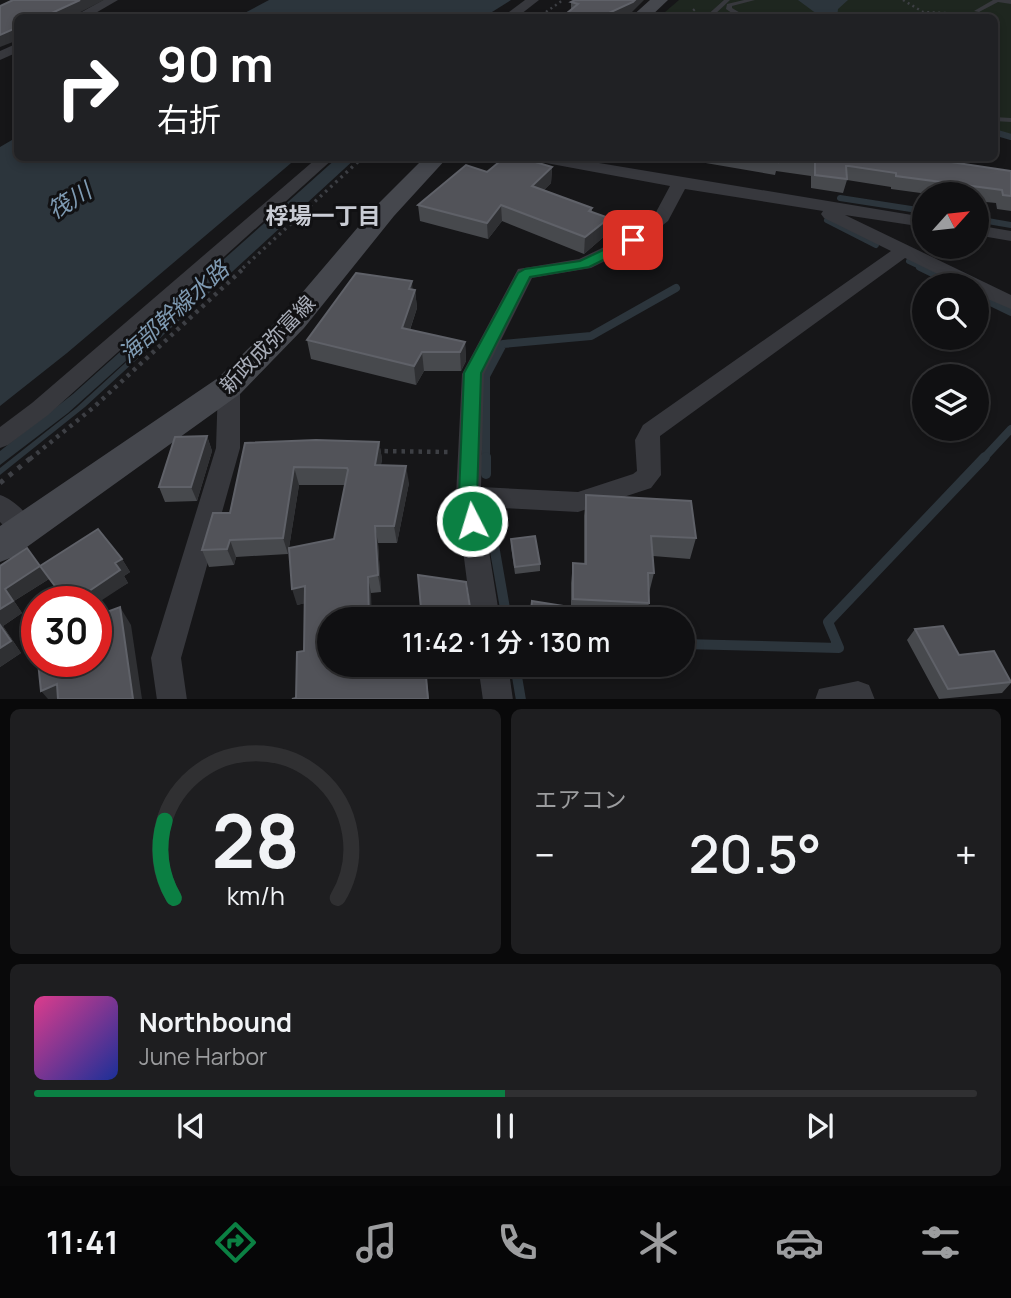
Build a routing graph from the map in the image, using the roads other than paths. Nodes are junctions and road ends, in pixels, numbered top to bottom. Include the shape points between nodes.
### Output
1 (112, 0) edge
2 (533, 0) edge
3 (660, 0) edge
4 (727, 0) edge
5 (752, 0) edge
6 (994, 2) edge
7 (1011, 2) edge
8 (977, 11) road end
9 (85, 14) edge
10 (513, 14) edge
11 (643, 14) edge
12 (711, 14) edge
13 (737, 14) edge
14 (323, 161) edge
15 (433, 161) edge
16 (578, 161) edge
17 (680, 183) junction
18 (813, 205) junction
19 (912, 220) edge
20 (989, 232) edge
21 (1011, 236) edge
22 (904, 250) junction
23 (950, 273) edge
24 (989, 292) edge
25 (1011, 303) edge
26 (229, 387) junction
27 (0, 439) edge
28 (468, 496) junction
29 (0, 505) edge
30 (12, 538) edge
31 (484, 607) edge
32 (495, 677) edge
33 (173, 699) edge
34 (498, 699) edge
35 (831, 699) edge
36 (860, 699) edge

1 - 9 street
2 - 10 street
3 - 11 main road
4 - 12 lane
5 - 13 lane via 729,5
6 - 7 lane
6 - 8 lane
14 - 27 street
15 - 26 main road, 新政成弥富線 via 385,211 295,321
16 - 17 street
17 - 18 street
17 - 28 street via 662,217 633,240 584,264 525,273 473,373
18 - 19 street
18 - 22 street
20 - 21 street
22 - 23 street
22 - 28 street via 651,431 647,440 649,475 642,481 578,502
24 - 25 street
26 - 30 main road, 新政成弥富線
26 - 33 street via 228,448 166,658
28 - 31 street
29 - 30 street
32 - 34 street
35 - 36 street

